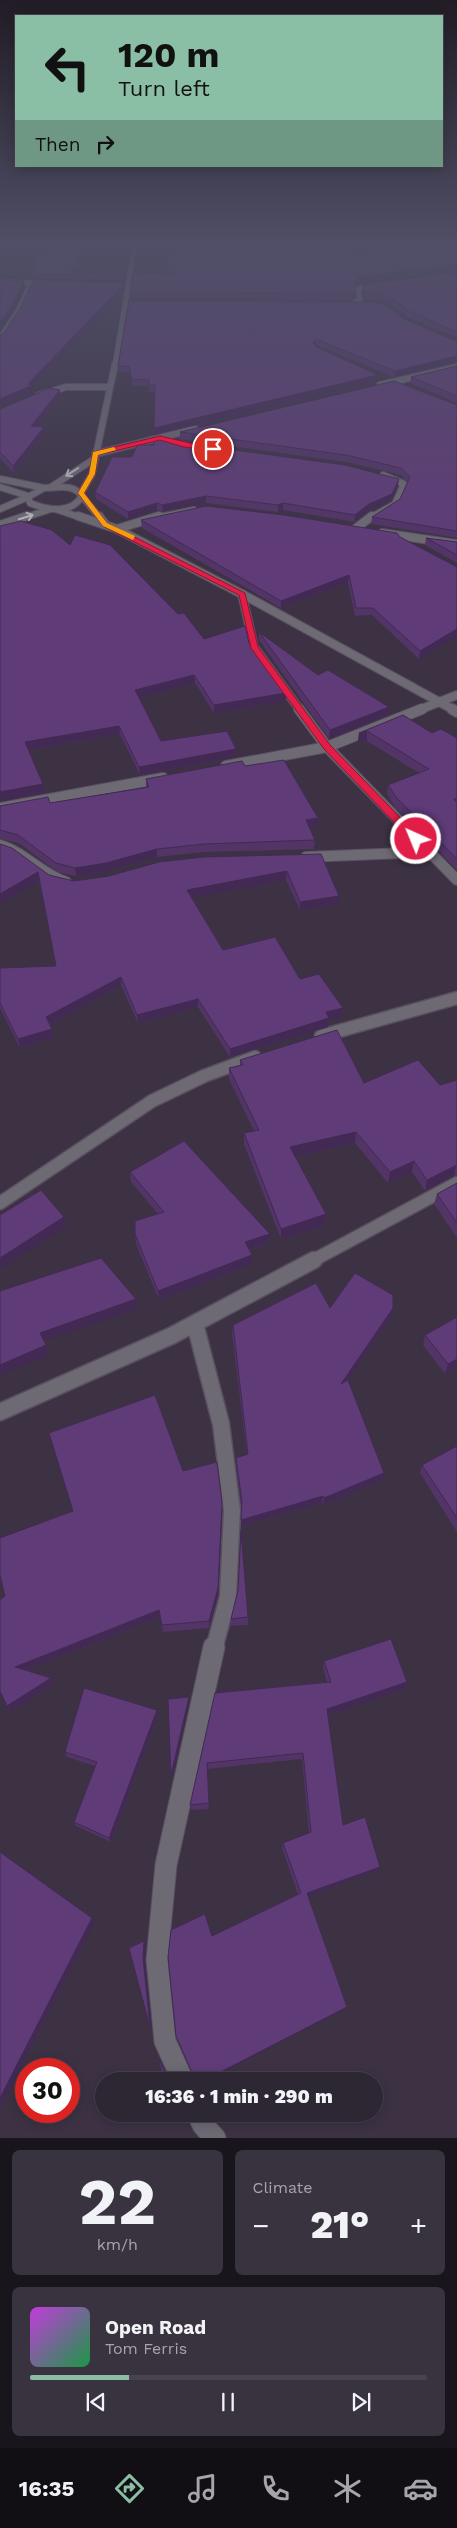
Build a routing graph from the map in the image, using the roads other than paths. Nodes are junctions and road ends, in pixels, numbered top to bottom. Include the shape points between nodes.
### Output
1 (118, 344) edge
2 (457, 367) edge
3 (383, 379) edge
4 (391, 382) junction
5 (110, 387) junction
6 (372, 387) edge
7 (407, 389) edge
8 (28, 399) edge
9 (198, 428) edge
10 (160, 438) junction
11 (176, 443) edge
12 (94, 457) junction
13 (378, 474) edge
14 (0, 479) edge
15 (0, 487) edge
16 (47, 488) junction
17 (81, 495) junction
18 (28, 497) junction
19 (206, 508) edge
20 (53, 509) junction
21 (0, 510) edge
22 (105, 524) junction
23 (0, 525) edge
24 (346, 527) edge
25 (117, 529) junction
26 (363, 530) junction
27 (395, 535) junction
28 (457, 544) edge
29 (420, 549) edge
30 (242, 594) junction
31 (457, 694) edge
32 (438, 702) junction
33 (457, 712) edge
34 (327, 747) junction
35 (212, 768) edge
36 (173, 776) edge
37 (0, 808) edge
38 (0, 845) edge
39 (428, 852) junction
40 (296, 857) edge
41 (457, 880) edge
42 (76, 883) edge
43 (457, 998) edge
44 (308, 1040) edge
45 (264, 1054) edge
46 (457, 1183) edge
47 (0, 1203) edge
48 (195, 1324) junction
49 (0, 1412) edge
50 (179, 2072) edge
51 (202, 2122) edge
52 (215, 2138) edge

1 - 5 street
2 - 4 street
3 - 4 street
4 - 6 street
4 - 7 street
5 - 8 street via 66,387
5 - 12 street
9 - 10 street
10 - 11 street
10 - 12 street
12 -> 16 street
12 - 17 street via 92,474
13 - 26 street via 404,484 395,504
14 - 16 street
15 - 18 street
16 - 17 street via 72,488
16 - 18 street
17 - 20 street via 81,500 71,506
17 - 22 street
18 - 20 street via 30,503 38,507
18 - 21 street
19 - 25 street via 171,513
20 - 22 street
23 -> 20 street
22 - 25 street
24 - 26 street
25 - 30 street
26 - 27 street
27 - 28 street
27 - 29 street
30 - 32 street
30 - 34 street via 254,647
31 - 32 street
32 - 33 street
32 - 34 street
34 - 35 street
34 - 39 street
36 - 37 street
38 - 42 street via 17,850 54,878
39 - 40 street
39 - 41 street
43 - 44 street
45 - 47 street via 204,1076 152,1101
46 - 48 street
48 - 49 street
48 - 50 street via 221,1424 232,1510 228,1597 166,1865 157,1960 165,2041
51 - 52 street

